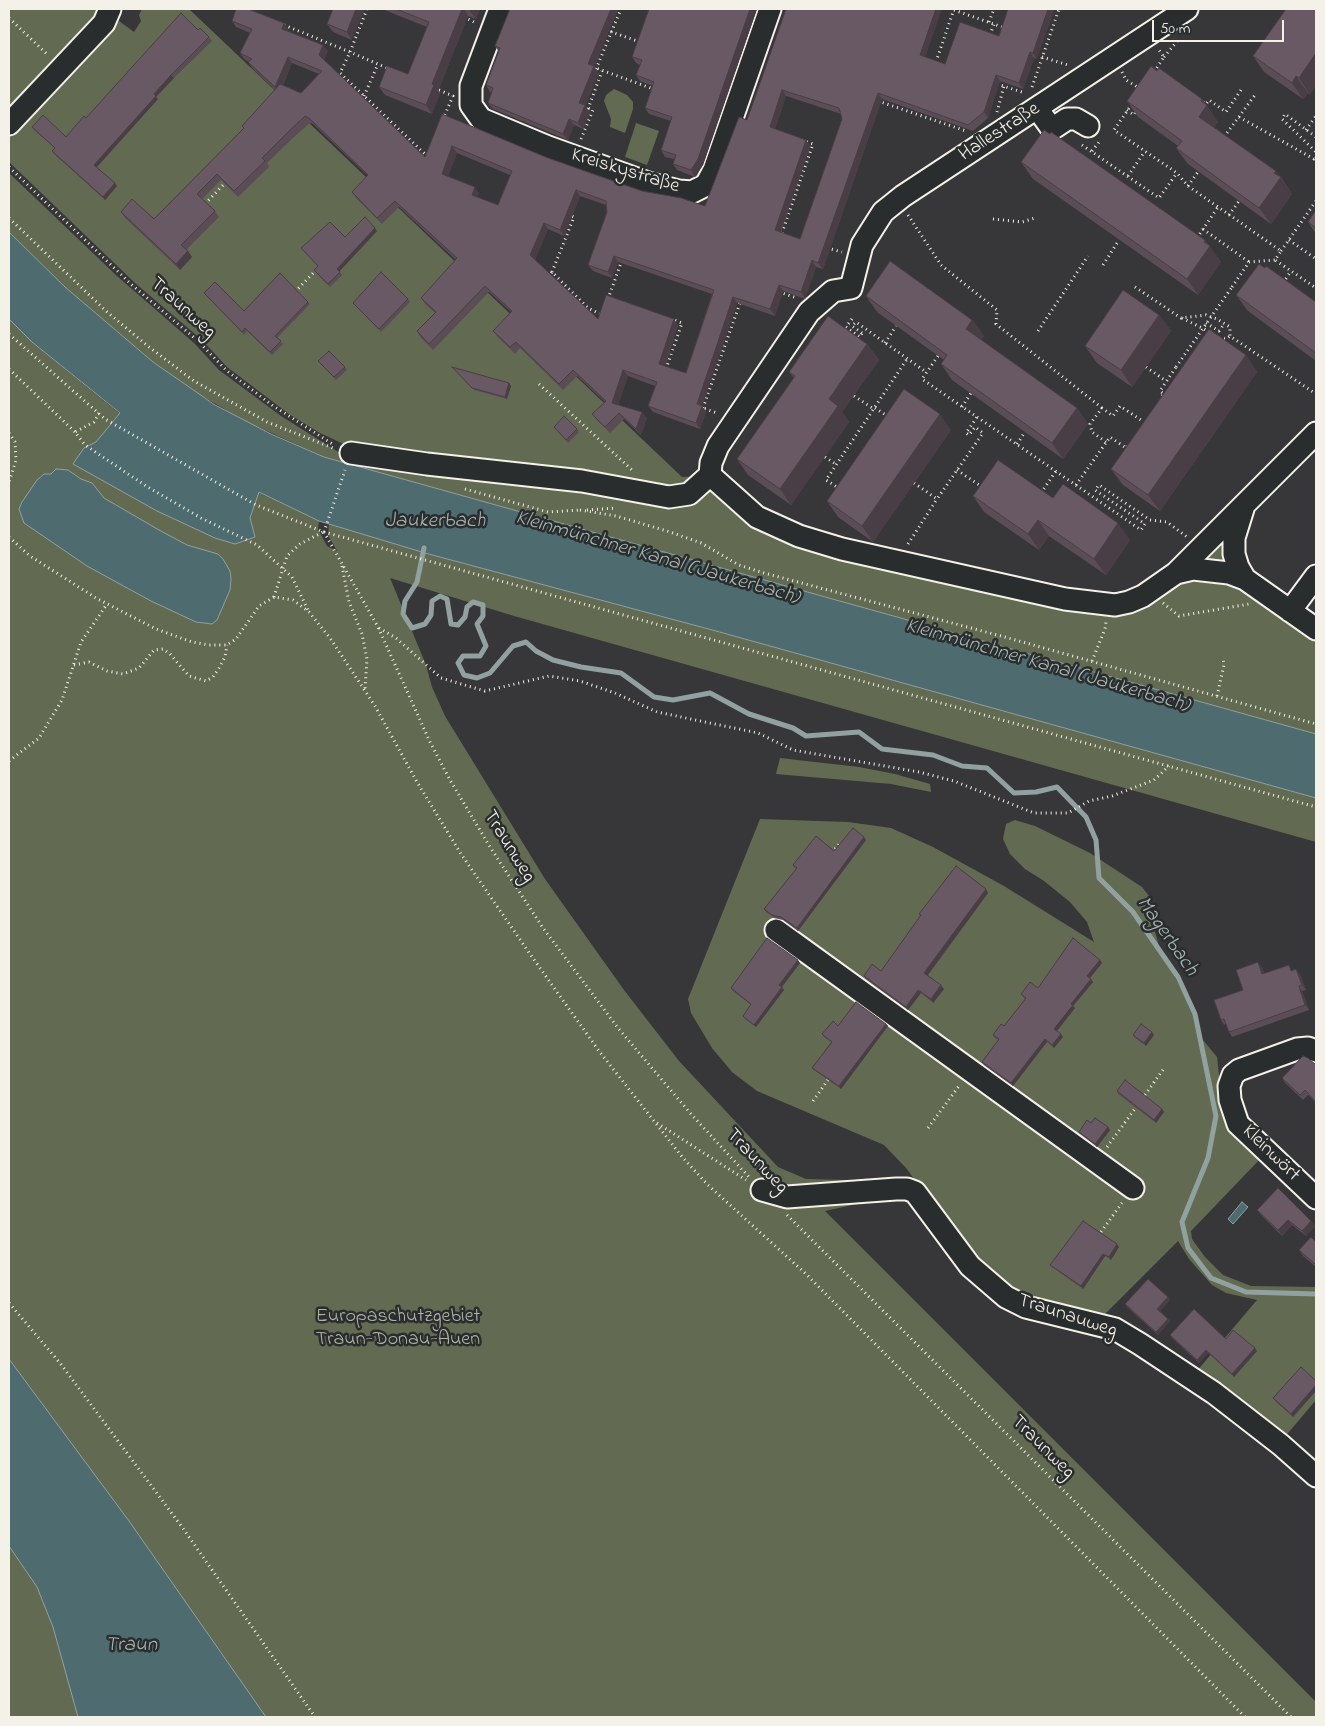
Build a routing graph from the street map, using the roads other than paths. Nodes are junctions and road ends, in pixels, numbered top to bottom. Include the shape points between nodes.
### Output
1 (110, 9) edge
2 (500, 9) edge
3 (770, 9) edge
4 (1187, 9) edge
5 (1033, 101) junction
6 (9, 124) edge
7 (1082, 133) road end
8 (1316, 433) edge
9 (351, 453) road end
10 (710, 475) junction
11 (1244, 506) junction
12 (1176, 573) junction
13 (1316, 576) edge
14 (1245, 580) junction
15 (1282, 606) junction
16 (1316, 629) edge
17 (776, 930) dead end
18 (1316, 1051) edge
19 (1133, 1188) road end
20 (762, 1190) road end
21 (1316, 1198) edge
22 (1316, 1476) edge

1 - 6 street via 104,23
2 - 3 street, Kreiskystraße via 471,86 469,97 474,113 492,125 648,184 692,192 706,185 714,170
4 - 5 street, Hallestraße
5 - 7 street via 1052,128 1067,119 1076,119
5 - 10 street, Hallestraße via 883,212 862,245 851,288 833,291 809,312 718,446
8 - 11 street
9 - 10 street via 582,481 669,497 680,497 697,489
10 - 12 street via 738,503 772,525 842,549 1065,599 1107,604 1129,602
11 - 12 street
11 - 14 street via 1234,538 1234,554
12 - 14 street via 1193,569 1212,570 1229,572
13 - 15 street
14 - 15 street
15 - 16 street
17 - 19 street
18 - 21 street, Kleinwört via 1297,1049 1239,1070 1229,1086 1238,1124
20 - 22 street, Traunauweg via 787,1197 907,1189 915,1192 970,1266 1006,1297 1026,1307 1115,1330 1140,1344 1214,1393

